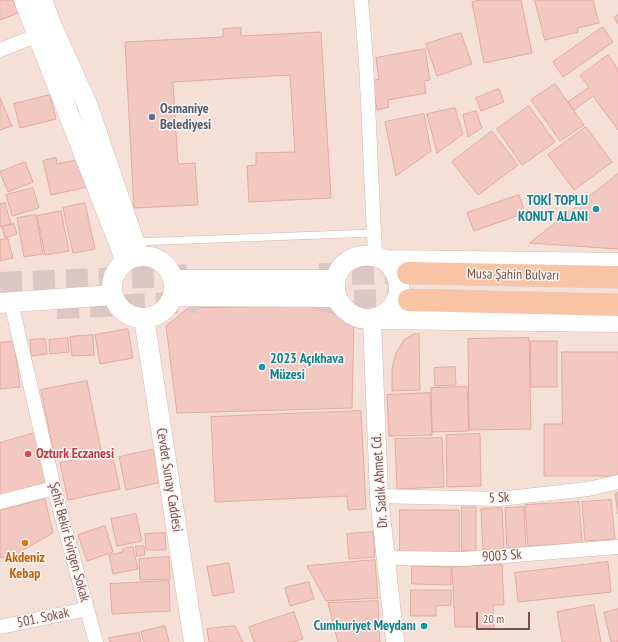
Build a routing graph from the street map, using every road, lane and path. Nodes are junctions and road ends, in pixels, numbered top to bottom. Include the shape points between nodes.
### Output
1 (24, 0) edge
2 (42, 0) edge
3 (361, 0) edge
4 (38, 34) junction
5 (0, 50) edge
6 (374, 233) junction
7 (133, 253) junction
8 (380, 257) junction
9 (618, 263) edge
10 (408, 273) tunnel mouth
11 (618, 277) edge
12 (174, 288) junction
13 (336, 288) junction
14 (112, 289) junction
15 (4, 299) edge
16 (409, 300) tunnel mouth
17 (618, 305) edge
18 (144, 318) junction
19 (372, 319) junction
20 (618, 322) edge
21 (618, 482) edge
22 (54, 488) junction
23 (379, 496) junction
24 (0, 502) edge
25 (618, 550) edge
26 (386, 558) junction
27 (87, 608) junction
28 (0, 627) edge
29 (96, 642) edge
30 (194, 642) edge
31 (395, 642) edge

1 - 4 main road
2 - 7 main road via 88,104
3 - 6 street
4 - 5 street
4 - 7 main road
6 - 7 lane
6 - 8 street
7 - 12 main road via 150,256 164,264 169,269
7 - 14 main road via 115,274
8 - 9 main road
8 - 13 main road via 360,255 347,262 340,269
8 - 19 main road via 393,267 398,277 399,293 389,311
10 - 11 main road, Musa Şahin Bulvarı
12 - 13 main road
12 - 18 main road via 164,311
13 - 19 main road via 341,305 351,314
14 - 15 main road
14 - 18 main road via 117,304 125,312 134,317
15 - 22 street, Şehit Bekir Evirgen Sokak
16 - 17 main road, Musa Şahin Bulvarı
18 - 30 main road, Cevdet Sunay Caddesi
19 - 20 main road
19 - 23 street, Dr. Sadık Ahmet Cd.
21 - 23 street, 5 Sk via 588,489 499,499
22 - 24 street
22 - 27 street, Şehit Bekir Evirgen Sokak
23 - 26 street, Dr. Sadık Ahmet Cd.
25 - 26 street, 9003 Sk via 464,559
26 - 31 street, Dr. Sadık Ahmet Cd.
27 - 28 street, 501. Sokak
27 - 29 street, Şehit Bekir Evirgen Sokak

